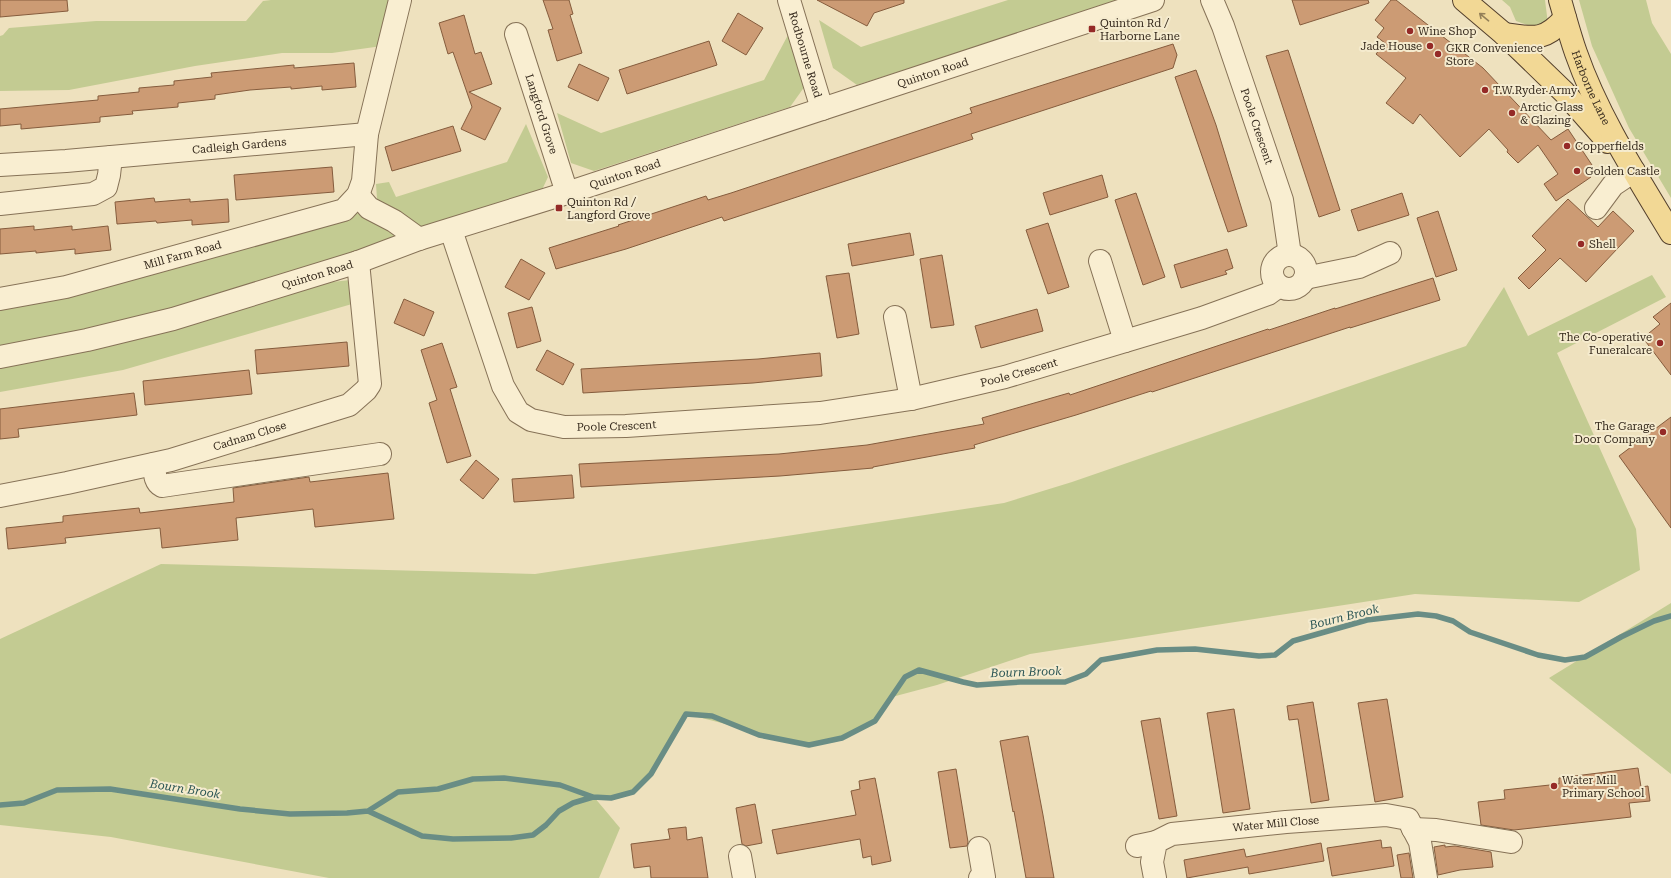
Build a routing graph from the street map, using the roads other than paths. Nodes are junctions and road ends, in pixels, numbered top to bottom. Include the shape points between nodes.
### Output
1 (400, 0) edge
2 (789, 0) edge
3 (1152, 0) edge
4 (1212, 0) edge
5 (1464, 0) edge
6 (1563, 9) edge
7 (516, 34) dead end
8 (1504, 34) junction
9 (822, 109) junction
10 (367, 134) junction
11 (111, 157) junction
12 (0, 165) edge
13 (1634, 171) junction
14 (567, 193) junction
15 (358, 194) junction
16 (0, 204) edge
17 (1596, 208) dead end
18 (452, 230) junction
19 (1671, 232) edge
20 (419, 239) junction
21 (1390, 254) dead end
22 (1290, 255) junction
23 (1100, 261) dead end
24 (358, 262) junction
25 (1305, 278) junction
26 (1279, 286) junction
27 (0, 299) edge
28 (895, 317) dead end
29 (1125, 340) junction
30 (0, 357) edge
31 (911, 399) junction
32 (380, 454) dead end
33 (154, 464) junction
34 (0, 496) edge
35 (1417, 836) junction
36 (1511, 842) dead end
37 (979, 848) dead end
38 (740, 856) dead end
39 (744, 878) edge
40 (980, 878) edge
41 (1155, 878) edge
42 (1426, 878) edge

1 - 10 street, Mill Farm Road
2 - 9 street, Rodbourne Road
3 - 9 street, Quinton Road
4 - 22 street, Poole Crescent via 1282,200
8 -> 5 main road
6 - 8 main road via 1557,27 1547,35 1530,38
6 - 13 main road, Harborne Lane via 1576,53 1600,110
7 - 14 street, Langford Grove
8 - 13 main road via 1564,92
9 - 14 street, Quinton Road
10 - 11 street, Cadleigh Gardens
10 - 15 street, Mill Farm Road via 363,181
11 - 12 street, Cadleigh Gardens
11 - 16 street via 106,187 93,194
13 - 17 street via 1613,185
13 - 19 main road, Harborne Lane
14 - 18 street, Quinton Road
15 - 20 street via 369,208 394,221
15 - 27 street, Mill Farm Road via 344,210 66,287
18 - 20 street, Quinton Road
18 - 31 street, Poole Crescent via 503,386 518,412 531,420 564,427 626,426 820,413
20 - 24 street, Quinton Road
21 - 25 street via 1359,267
22 - 25 street via 1301,261 1306,272
22 - 26 street via 1280,258 1273,266 1272,277
23 - 29 street
24 - 30 street, Quinton Road via 174,319 88,340
24 - 33 street, Cadnam Close via 370,384 366,390 349,405
25 - 26 street via 1303,283 1294,289 1283,289
26 - 29 street, Poole Crescent via 1268,294 1202,318
28 - 31 street
29 - 31 street, Poole Crescent via 1005,377
32 - 33 street via 162,486 156,480
33 - 34 street, Cadnam Close
35 - 36 street via 1436,830
35 - 41 street, Water Mill Close via 1408,819 1386,815 1172,834 1146,844
35 - 42 street
37 - 40 street via 984,876
38 - 39 street

